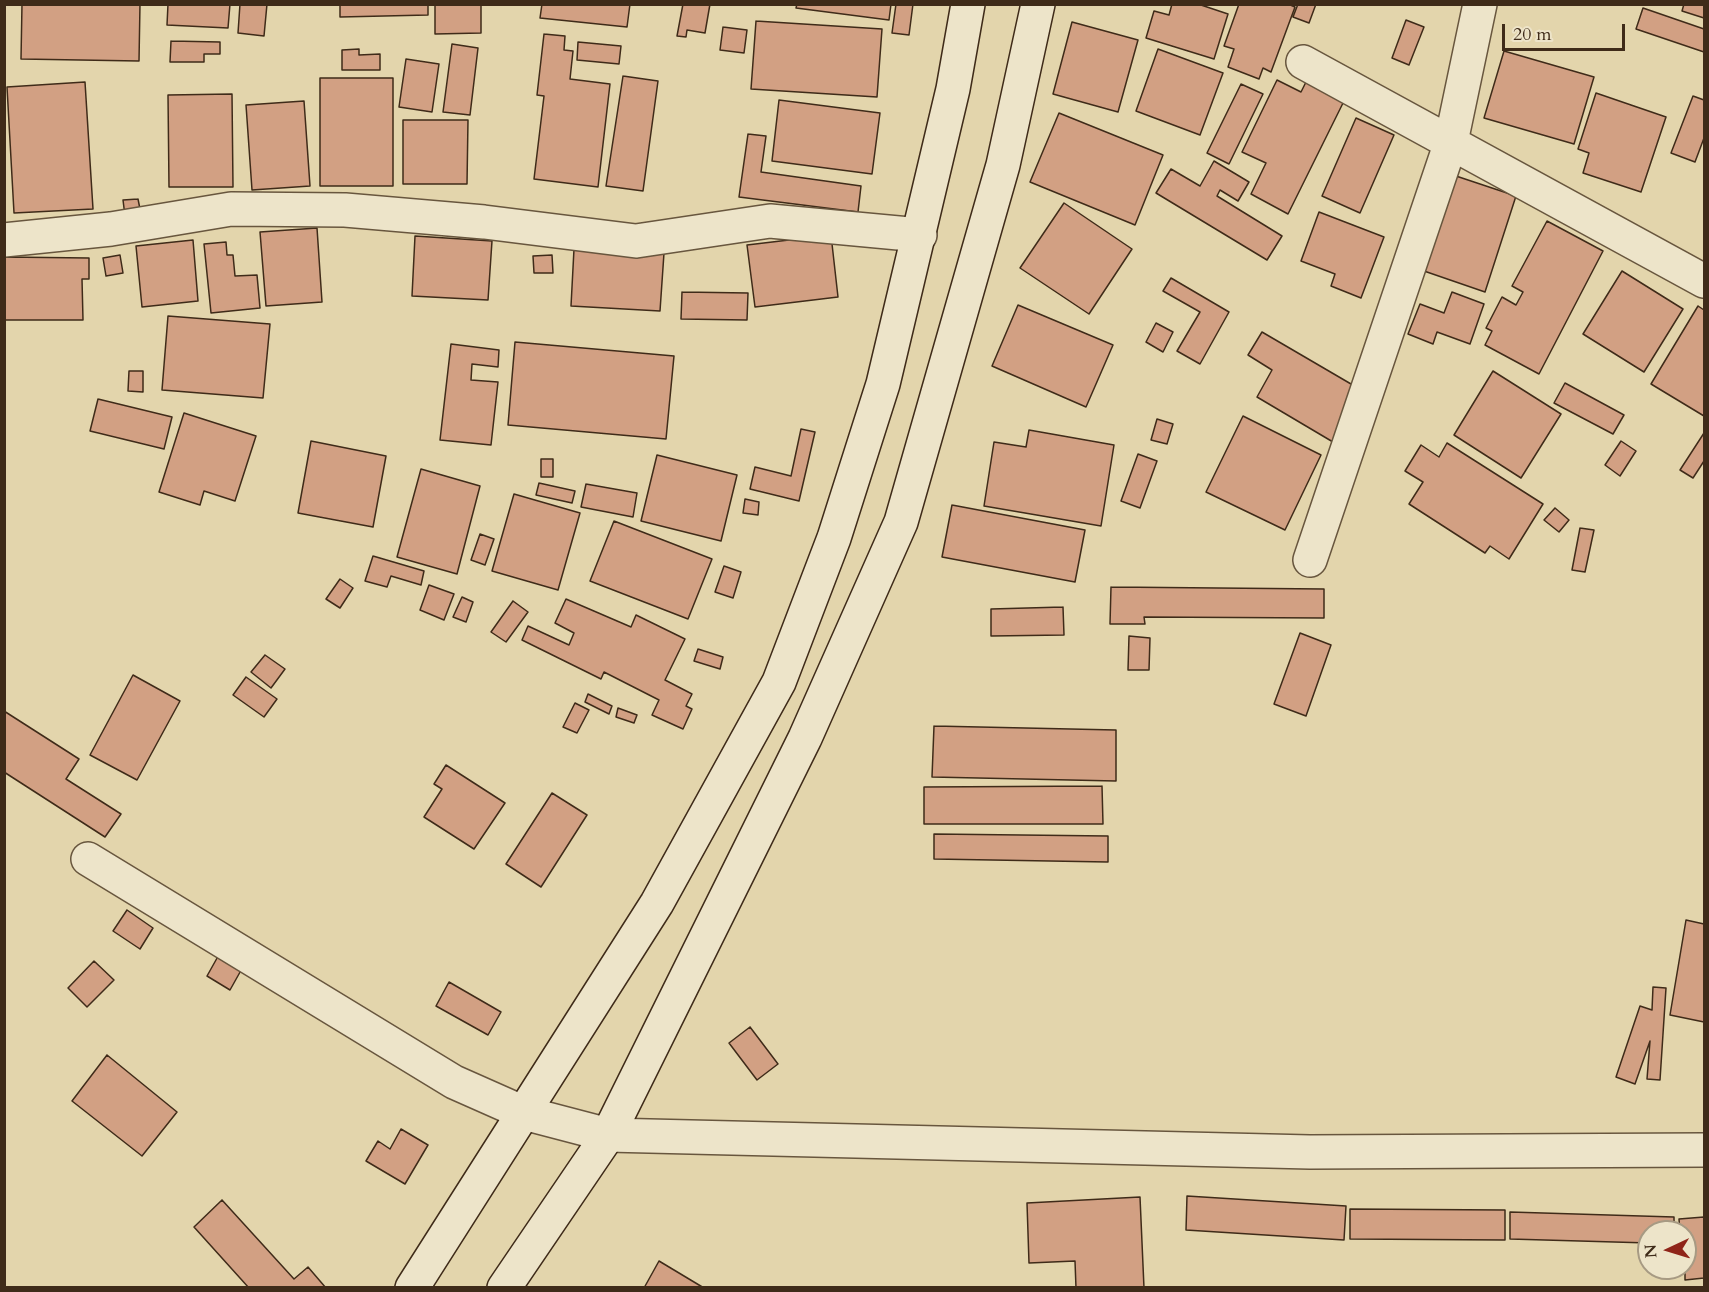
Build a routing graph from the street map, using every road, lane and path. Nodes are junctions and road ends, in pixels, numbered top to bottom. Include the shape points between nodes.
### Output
1 (968, 4) edge
2 (1038, 4) edge
3 (1480, 4) edge
4 (1303, 62) dead end
5 (1451, 142) junction
6 (920, 235) junction
7 (4, 240) edge
8 (1704, 280) edge
9 (1310, 560) dead end
10 (88, 859) dead end
11 (524, 1113) junction
12 (608, 1135) junction
13 (1704, 1150) edge
14 (412, 1287) edge
15 (504, 1287) edge

1 - 6 street
2 - 12 street via 1003,165 901,522 805,738
3 - 5 street
4 - 5 street
5 - 8 street
5 - 9 street
6 - 7 street via 770,221 636,241 368,212 231,208 111,229
6 - 11 street via 880,395 834,538 779,682 657,903
10 - 11 street via 454,1082
11 - 12 street
11 - 14 street
12 - 13 street via 1310,1152
12 - 15 street

